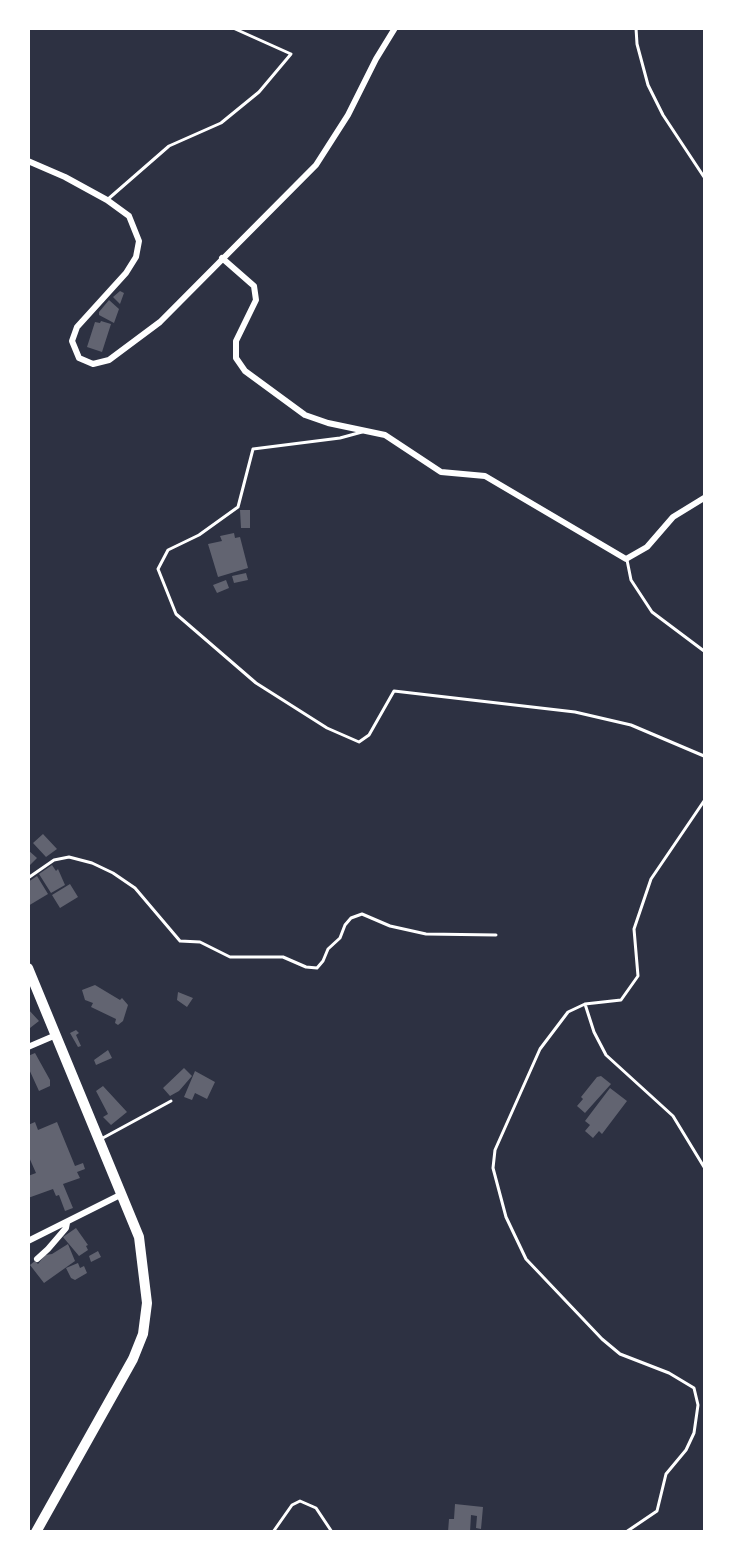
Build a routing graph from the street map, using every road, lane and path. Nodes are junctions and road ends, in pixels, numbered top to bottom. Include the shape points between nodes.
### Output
1 (233, 28) edge
2 (396, 28) edge
3 (636, 28) edge
4 (28, 161) edge
5 (705, 177) edge
6 (107, 200) junction
7 (222, 258) junction
8 (367, 431) junction
9 (705, 498) edge
10 (626, 559) junction
11 (705, 651) edge
12 (705, 756) edge
13 (705, 801) edge
14 (28, 878) edge
15 (496, 935) dead end
16 (28, 968) edge
17 (585, 1004) junction
18 (57, 1035) junction
19 (28, 1047) edge
20 (171, 1101) dead end
21 (100, 1140) junction
22 (705, 1167) edge
23 (122, 1194) junction
24 (68, 1223) junction
25 (28, 1241) edge
26 (36, 1258) dead end
27 (36, 1532) edge
28 (273, 1532) edge
29 (332, 1532) edge
30 (626, 1532) edge

1 - 6 lane via 291,54 259,92 221,123 169,146
2 - 7 street via 316,165
3 - 5 lane via 648,85 663,115
4 - 6 street
6 - 7 street via 129,216 139,241 136,257 126,273 77,327 72,341 79,358 93,364 109,360 139,340
7 - 8 street via 254,286 256,300 236,341 236,358 245,371 306,415
8 - 10 street via 397,442 441,472 485,476
8 - 12 lane via 254,449 238,507 199,535 168,550 158,569 176,614 256,683 327,728 359,742 369,735 394,690 575,712 631,725
9 - 10 street via 673,517 647,547
10 - 11 lane via 631,580 652,612
13 - 17 lane via 651,879 634,929 638,976 621,1000
14 - 15 lane via 54,860 69,857 92,863 135,888 180,942 200,942 230,957 283,957 306,967 317,968 351,918 362,914 390,926 426,934
16 - 18 highway
17 - 22 lane via 606,1055 673,1116
17 - 30 lane via 568,1012 540,1049 504,1125 493,1168 506,1216 526,1259 620,1354 694,1388 698,1405 694,1433 686,1450 666,1474 657,1511
18 - 19 street
18 - 21 highway
20 - 21 lane
21 - 23 highway
23 - 24 street
23 - 27 highway via 139,1237 146,1279 143,1334 133,1359
24 - 25 street
24 - 26 street
28 - 29 lane via 292,1505 300,1501 316,1508

